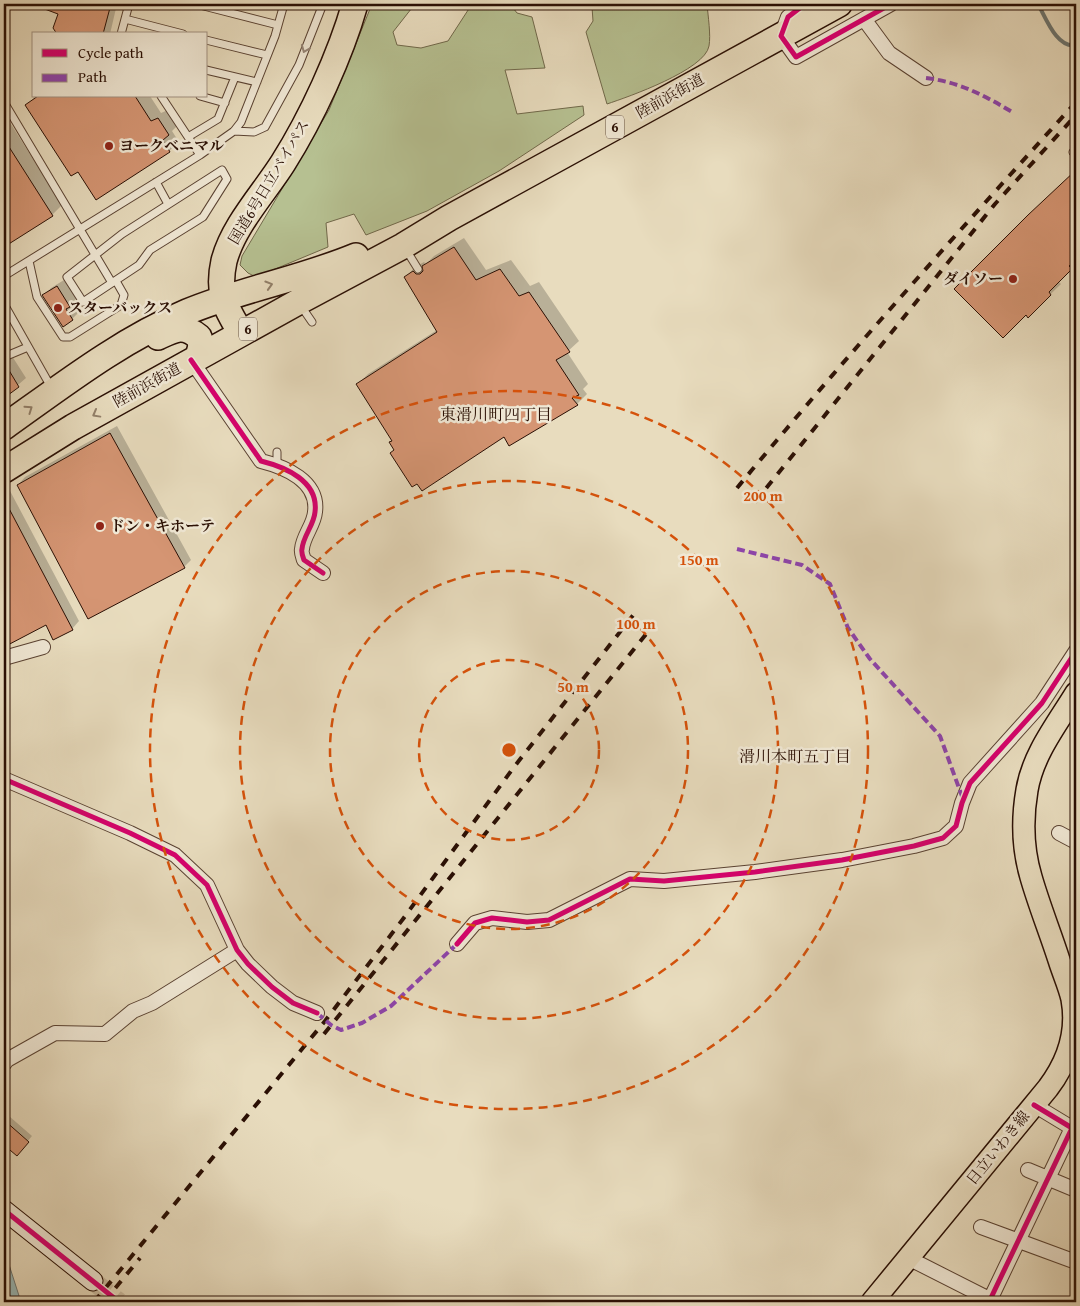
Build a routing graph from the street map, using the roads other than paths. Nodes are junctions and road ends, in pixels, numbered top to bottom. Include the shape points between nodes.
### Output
1 (129, 4) edge
2 (196, 4) edge
3 (284, 4) edge
4 (323, 4) edge
5 (806, 4) edge
6 (839, 4) edge
7 (891, 4) edge
8 (353, 8) edge
9 (125, 19) junction
10 (864, 19) junction
11 (278, 24) junction
12 (122, 32) edge
13 (175, 32) edge
14 (781, 36) junction
15 (208, 41) edge
16 (267, 56) junction
17 (208, 70) edge
18 (235, 77) junction
19 (926, 78) dead end
20 (257, 82) junction
21 (162, 98) edge
22 (207, 98) edge
23 (4, 102) edge
24 (225, 103) junction
25 (234, 131) junction
26 (188, 137) junction
27 (200, 155) junction
28 (156, 182) junction
29 (168, 204) junction
30 (449, 218) junction
31 (81, 229) junction
32 (403, 246) junction
33 (96, 254) junction
34 (29, 261) junction
35 (418, 269) dead end
36 (4, 276) edge
37 (114, 282) junction
38 (223, 299) junction
39 (298, 302) junction
40 (4, 304) edge
41 (312, 322) dead end
42 (241, 333) junction
43 (28, 347) junction
44 (117, 348) junction
45 (4, 357) edge
46 (195, 358) junction
47 (54, 392) junction
48 (4, 427) edge
49 (73, 427) junction
50 (38, 450) junction
51 (4, 461) edge
52 (4, 470) edge
53 (323, 573) dead end
54 (43, 647) dead end
55 (1076, 651) edge
56 (4, 658) edge
57 (1073, 707) edge
58 (4, 779) edge
59 (1059, 833) dead end
60 (1076, 842) edge
61 (457, 944) dead end
62 (237, 950) junction
63 (317, 1013) dead end
64 (4, 1064) edge
65 (1034, 1105) junction
66 (1074, 1130) edge
67 (1028, 1170) dead end
68 (1048, 1178) junction
69 (1076, 1190) edge
70 (4, 1210) edge
71 (981, 1227) dead end
72 (1018, 1241) junction
73 (910, 1256) junction
74 (1076, 1262) edge
75 (92, 1281) tunnel mouth
76 (991, 1301) edge
77 (872, 1302) edge

1 - 9 lane
2 - 11 lane
3 - 11 lane
4 -> 25 lane via 299,65 265,127 254,132
5 - 14 street via 788,17
6 - 14 highway, 陸前浜街道 / 6
7 - 10 street
8 - 38 highway, 国道6号日立バイパス / 6 via 312,111 284,162 232,240 223,269
9 - 12 lane
9 - 13 lane
10 - 14 street via 796,57
10 - 19 street via 889,52
11 - 16 lane
14 - 30 highway, 陸前浜街道 / 6
15 - 16 lane
16 - 20 lane
17 - 18 lane
18 - 20 lane
18 - 24 lane
20 - 25 lane via 241,122
21 - 26 lane
22 - 24 lane
23 - 31 lane
24 - 26 lane via 218,119
25 - 27 lane
26 - 27 lane
27 - 28 lane
28 - 29 lane
28 - 31 lane
29 - 33 lane
29 - 37 lane via 222,170 227,179 203,217 150,250 139,265
30 - 32 highway, 陸前浜街道 / 6
38 -> 30 highway, 陸前浜街道 / 6 via 337,264
31 - 33 lane
31 - 34 lane
32 - 35 lane
32 - 39 highway, 陸前浜街道 / 6
33 - 37 lane
33 - 37 lane via 67,277 83,302
34 - 36 lane
34 - 37 lane via 37,297 63,337 70,337 122,305 124,295
38 - 42 highway, 国道6号日立バイパス / 6
38 - 44 highway, 陸前浜街道 / 6 via 187,312
39 - 41 lane
39 - 42 highway, 陸前浜街道 / 6
40 - 43 lane
42 - 46 highway, 陸前浜街道 / 6
43 - 45 lane
43 - 47 lane
44 - 46 highway via 139,346 179,328 190,330 199,337 200,346
44 - 47 highway, 陸前浜街道 / 6
46 -> 49 highway, 陸前浜街道 / 6
46 - 53 street via 261,461 277,458 307,484 315,500 315,513 302,550 304,560
48 -> 47 highway, 陸前浜街道 / 6
47 - 49 highway
49 - 50 highway, 陸前浜街道 / 6
50 - 51 highway via 25,450
50 - 52 highway, 陸前浜街道 / 6
54 - 56 street
55 - 61 street via 1042,703 970,783 956,826 943,838 842,860 755,872 664,881 630,879 549,920 527,922 492,918 474,923
57 - 65 main road, 日立いわき線 via 1045,741 1034,765 1024,811 1031,876 1067,967 1074,1020 1072,1039 1061,1069
58 - 62 street via 175,855 207,885
59 - 60 street
62 - 63 street via 272,987 294,1003
62 - 64 street via 152,1003 133,1011 105,1034 55,1033
65 - 66 street
65 - 73 main road, 日立いわき線
66 - 68 street
67 - 68 street
68 - 69 street
68 - 72 street
70 - 75 street
71 - 72 street
72 - 74 street
72 - 76 street
73 - 76 street
73 - 77 main road, 日立いわき線

